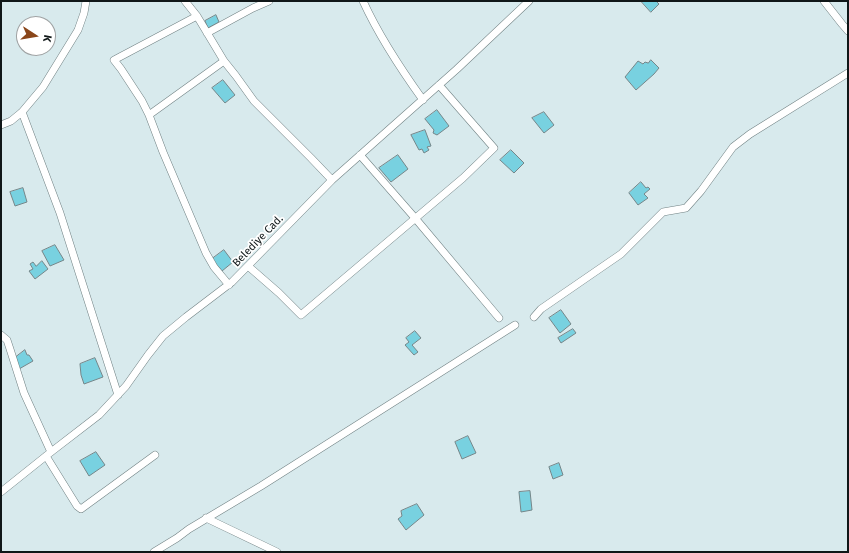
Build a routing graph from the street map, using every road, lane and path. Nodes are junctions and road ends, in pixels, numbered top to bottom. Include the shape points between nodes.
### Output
1 (86, 1) edge
2 (185, 1) edge
3 (269, 1) edge
4 (363, 1) edge
5 (529, 1) edge
6 (824, 1) edge
7 (197, 16) junction
8 (848, 31) edge
9 (207, 34) junction
10 (224, 61) junction
11 (848, 73) edge
12 (439, 85) junction
13 (423, 100) junction
14 (22, 112) junction
15 (149, 115) junction
16 (1, 125) edge
17 (360, 155) junction
18 (332, 180) junction
19 (415, 218) junction
20 (248, 266) junction
21 (229, 285) junction
22 (534, 317) dead end
23 (499, 318) dead end
24 (516, 325) dead end
25 (1, 335) edge
26 (118, 395) junction
27 (49, 454) junction
28 (155, 455) dead end
29 (1, 492) edge
30 (206, 518) junction
31 (154, 552) edge
32 (276, 552) edge

1 - 14 street via 78,30 43,87
2 - 7 street
3 - 9 street
4 - 13 street via 397,64
5 - 12 street, Belediye Cad.
6 - 8 street
7 - 9 street
7 - 15 street via 114,60
9 - 10 street
10 - 15 street
10 - 18 street via 254,101
11 - 22 street via 733,146 686,208 663,212 621,254
12 - 13 street, Belediye Cad.
12 - 19 street via 494,148
13 - 17 street, Belediye Cad.
14 - 16 street
14 - 26 street via 60,213
15 - 21 street via 206,253
17 - 18 street, Belediye Cad.
17 - 19 street
18 - 20 street, Belediye Cad.
19 - 20 street via 300,315
19 - 23 street
20 - 21 street, Belediye Cad.
21 - 26 street, Belediye Cad. via 163,336
24 - 30 street
25 - 27 street via 7,340 24,393
26 - 27 street, Belediye Cad. via 100,416
27 - 28 street via 81,509
27 - 29 street, Belediye Cad.
30 - 31 street
30 - 32 street

